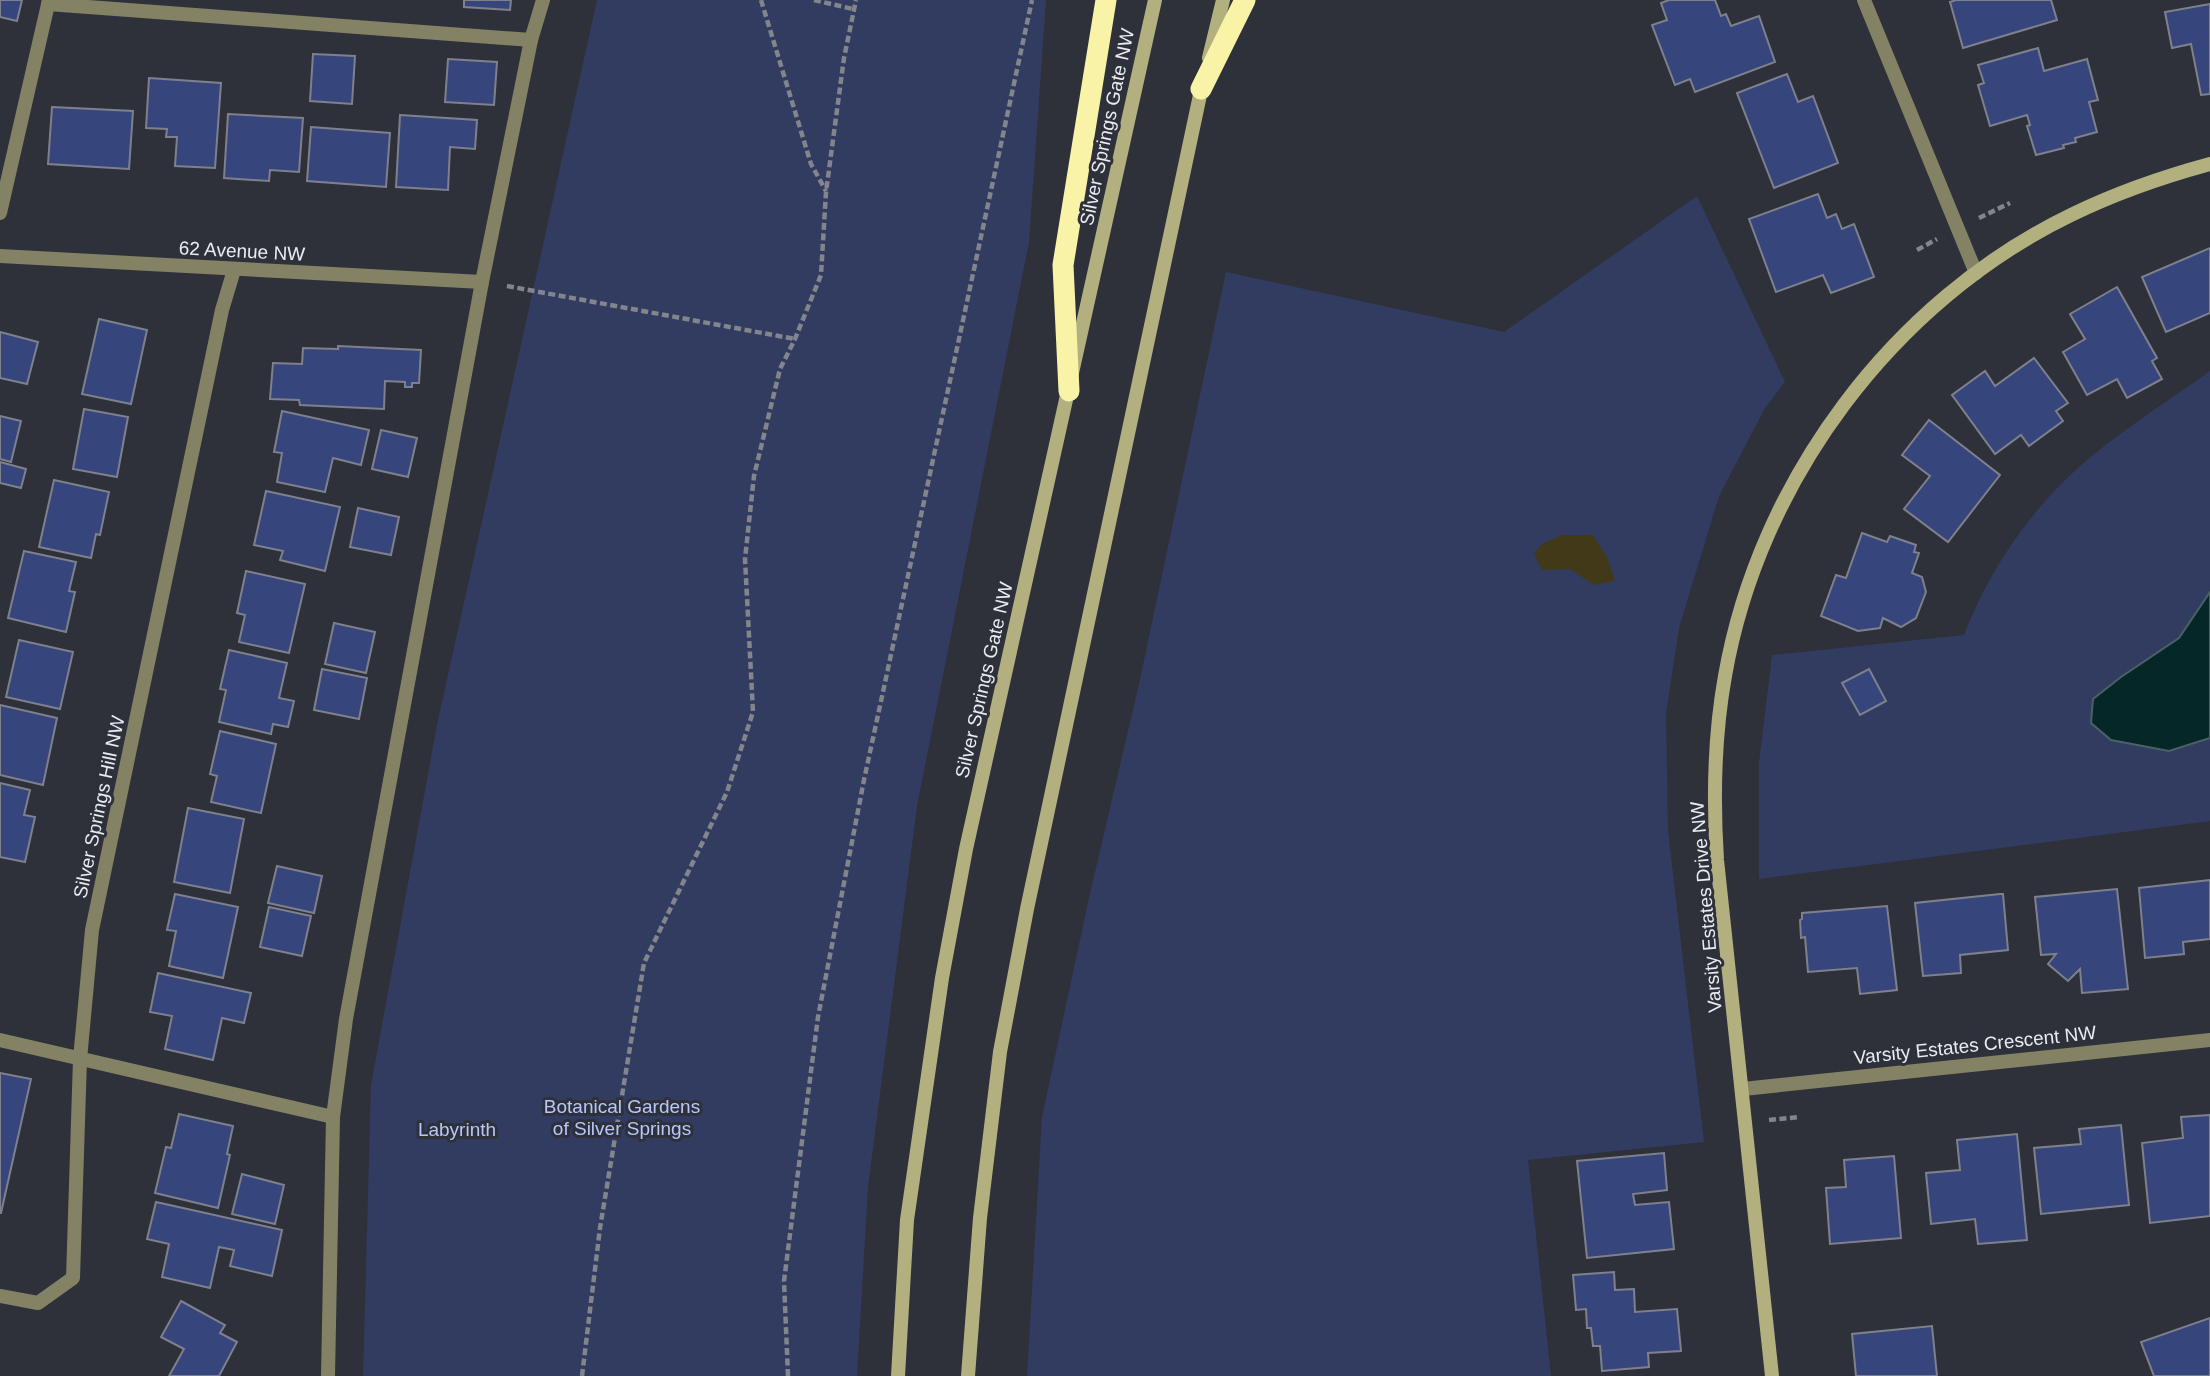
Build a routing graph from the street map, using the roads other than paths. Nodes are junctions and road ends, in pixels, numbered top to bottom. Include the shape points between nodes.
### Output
1 (543, 0) edge
2 (1106, 0) edge
3 (1155, 0) edge
4 (1223, 0) edge
5 (1245, 0) edge
6 (1864, 0) edge
7 (49, 2) edge
8 (531, 40) junction
9 (1202, 89) junction
10 (2210, 164) edge
11 (0, 213) edge
12 (0, 256) edge
13 (234, 270) junction
14 (1976, 274) junction
15 (482, 282) junction
16 (1069, 391) junction
17 (0, 1040) edge
18 (2210, 1040) edge
19 (80, 1059) junction
20 (1743, 1089) junction
21 (333, 1117) junction
22 (0, 1296) edge
23 (328, 1376) edge
24 (898, 1376) edge
25 (968, 1376) edge
26 (1772, 1376) edge

1 - 8 street
2 - 16 highway via 1063,265
3 - 16 street, Silver Springs Gate NW
4 - 9 street
5 - 9 highway
6 - 14 street
7 - 8 street
7 - 11 street
8 - 15 street
9 - 25 street via 1000,1052 980,1218
10 - 14 street, Varsity Estates Drive NW via 2171,174 2069,215
12 - 13 street, 62 Avenue NW
13 - 15 street, 62 Avenue NW
13 - 19 street, Silver Springs Hill NW via 92,930
14 - 20 street, Varsity Estates Drive NW via 1938,304 1868,374 1810,453 1781,507 1735,629 1718,720 1714,813
15 - 21 street via 348,1005
16 - 24 street, Silver Springs Gate NW via 966,849 942,978 907,1220
17 - 19 street
18 - 20 street, Varsity Estates Crescent NW
19 - 21 street
19 - 22 street, Silver Springs Hill NW via 74,1278 38,1303
20 - 26 street, Varsity Estates Drive NW
21 - 23 street

